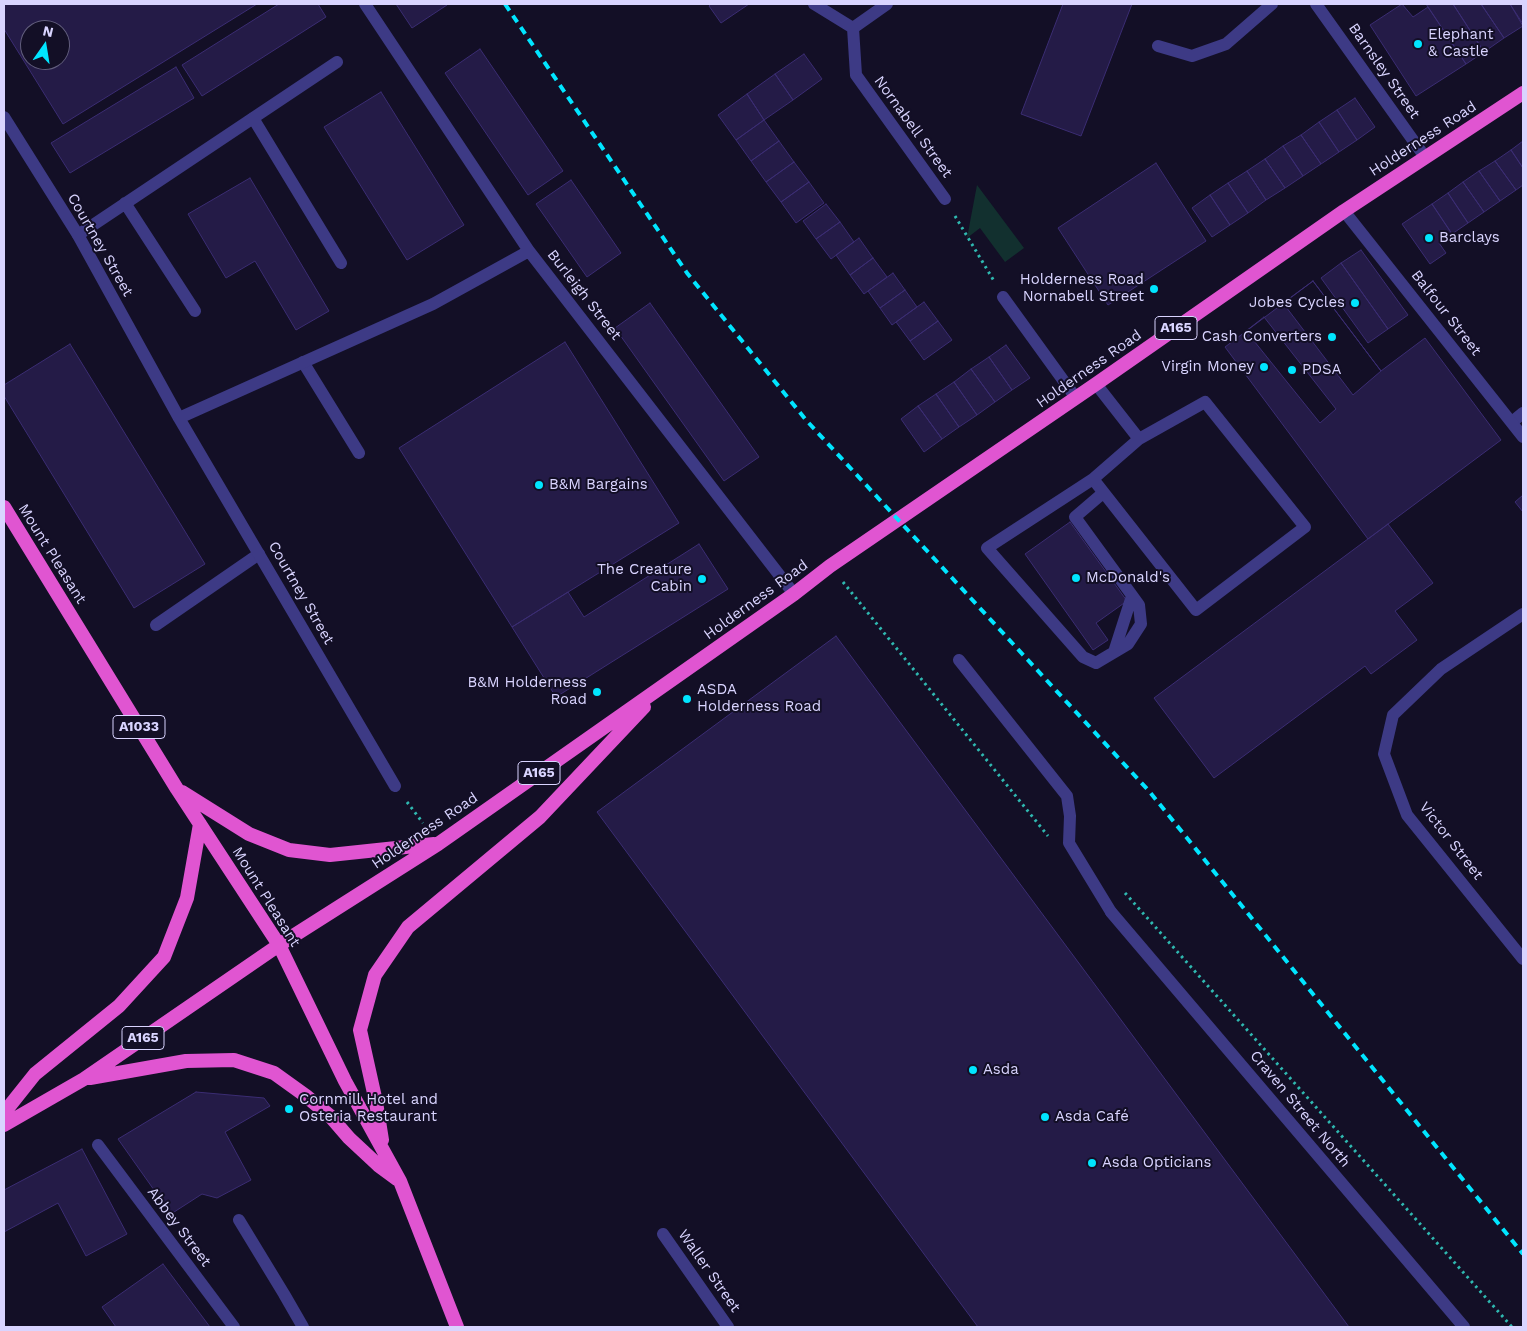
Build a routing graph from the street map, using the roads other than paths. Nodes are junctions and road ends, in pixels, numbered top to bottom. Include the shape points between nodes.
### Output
1 (365, 4) edge
2 (814, 4) edge
3 (887, 4) edge
4 (1272, 4) edge
5 (1316, 4) edge
6 (853, 28) junction
7 (1158, 46) dead end
8 (337, 62) dead end
9 (1523, 93) edge
10 (4, 117) edge
11 (253, 118) junction
12 (1425, 157) junction
13 (945, 199) road end
14 (126, 203) junction
15 (1344, 211) junction
16 (78, 235) junction
17 (528, 251) junction
18 (341, 263) dead end
19 (1004, 297) road end
20 (195, 311) dead end
21 (303, 362) junction
22 (1096, 384) junction
23 (1076, 398) junction
24 (1523, 414) edge
25 (179, 418) junction
26 (1512, 422) junction
27 (1523, 437) edge
28 (1139, 439) junction
29 (359, 454) dead end
30 (1093, 479) junction
31 (1103, 493) junction
32 (4, 507) edge
33 (259, 554) junction
34 (794, 594) junction
35 (1523, 614) edge
36 (156, 625) dead end
37 (959, 660) dead end
38 (663, 686) junction
39 (395, 786) road end
40 (177, 789) junction
41 (200, 824) junction
42 (438, 844) junction
43 (278, 944) junction
44 (1523, 959) edge
45 (84, 1078) junction
46 (4, 1113) edge
47 (4, 1125) edge
48 (98, 1145) dead end
49 (384, 1151) junction
50 (400, 1181) junction
51 (239, 1220) dead end
52 (663, 1234) dead end
53 (234, 1327) edge
54 (302, 1327) edge
55 (457, 1327) edge
56 (728, 1327) edge
57 (1464, 1327) edge

1 - 17 street, Burleigh Street
2 - 6 street
3 - 6 street
4 - 7 street via 1226,44 1192,56
5 - 12 street, Barnsley Street
6 - 13 street, Nornabell Street via 856,75
8 - 11 street
9 - 12 highway, Holderness Road / A165
10 - 16 street, Courtney Street
11 - 14 street
11 - 18 street
12 - 15 highway, Holderness Road / A165
14 - 16 street
14 - 20 street
15 - 22 highway, Holderness Road / A165
15 - 26 street, Balfour Street
16 - 25 street, Courtney Street
17 - 21 street via 433,304
17 - 34 street, Burleigh Street
19 - 23 street
21 - 25 street
21 - 29 street
22 - 23 highway, Holderness Road / A165
22 - 28 street
23 - 34 highway, Holderness Road / A165
24 - 26 street
25 - 33 street, Courtney Street
26 - 27 street, Balfour Street
28 - 30 street
28 - 31 street via 1205,402 1305,526 1196,610
30 - 31 street
30 - 31 street via 986,548 1083,656 1096,663 1114,652 1132,596 1075,517
32 - 40 highway, Mount Pleasant / A1033
33 - 36 street
33 - 39 street, Courtney Street
34 - 38 highway, Holderness Road / A165
35 - 44 street, Victor Street via 1441,669 1393,716 1384,754 1407,815
37 - 57 street, Craven Street North via 1066,796 1070,816 1069,843 1112,912
38 - 42 highway, Holderness Road / A165
38 - 49 highway via 540,817 408,927 375,975 360,1030
40 - 41 highway, Mount Pleasant / A1033
40 - 42 highway via 249,834 289,850 330,855
41 - 43 highway, Mount Pleasant / A1033
41 - 46 highway via 186,898 164,957 119,1006 35,1074
42 - 43 highway, Holderness Road / A165
43 - 45 highway, Holderness Road / A165
43 - 49 highway, Mount Pleasant / A1033 via 345,1081
45 - 47 highway, Holderness Road / A165
45 - 50 highway via 186,1061 234,1060 274,1073 330,1116 378,1165
48 - 53 street, Abbey Street
49 - 50 highway, Mount Pleasant / A1033
50 - 55 highway, Mount Pleasant / A1033
51 - 54 street
52 - 56 street, Waller Street

